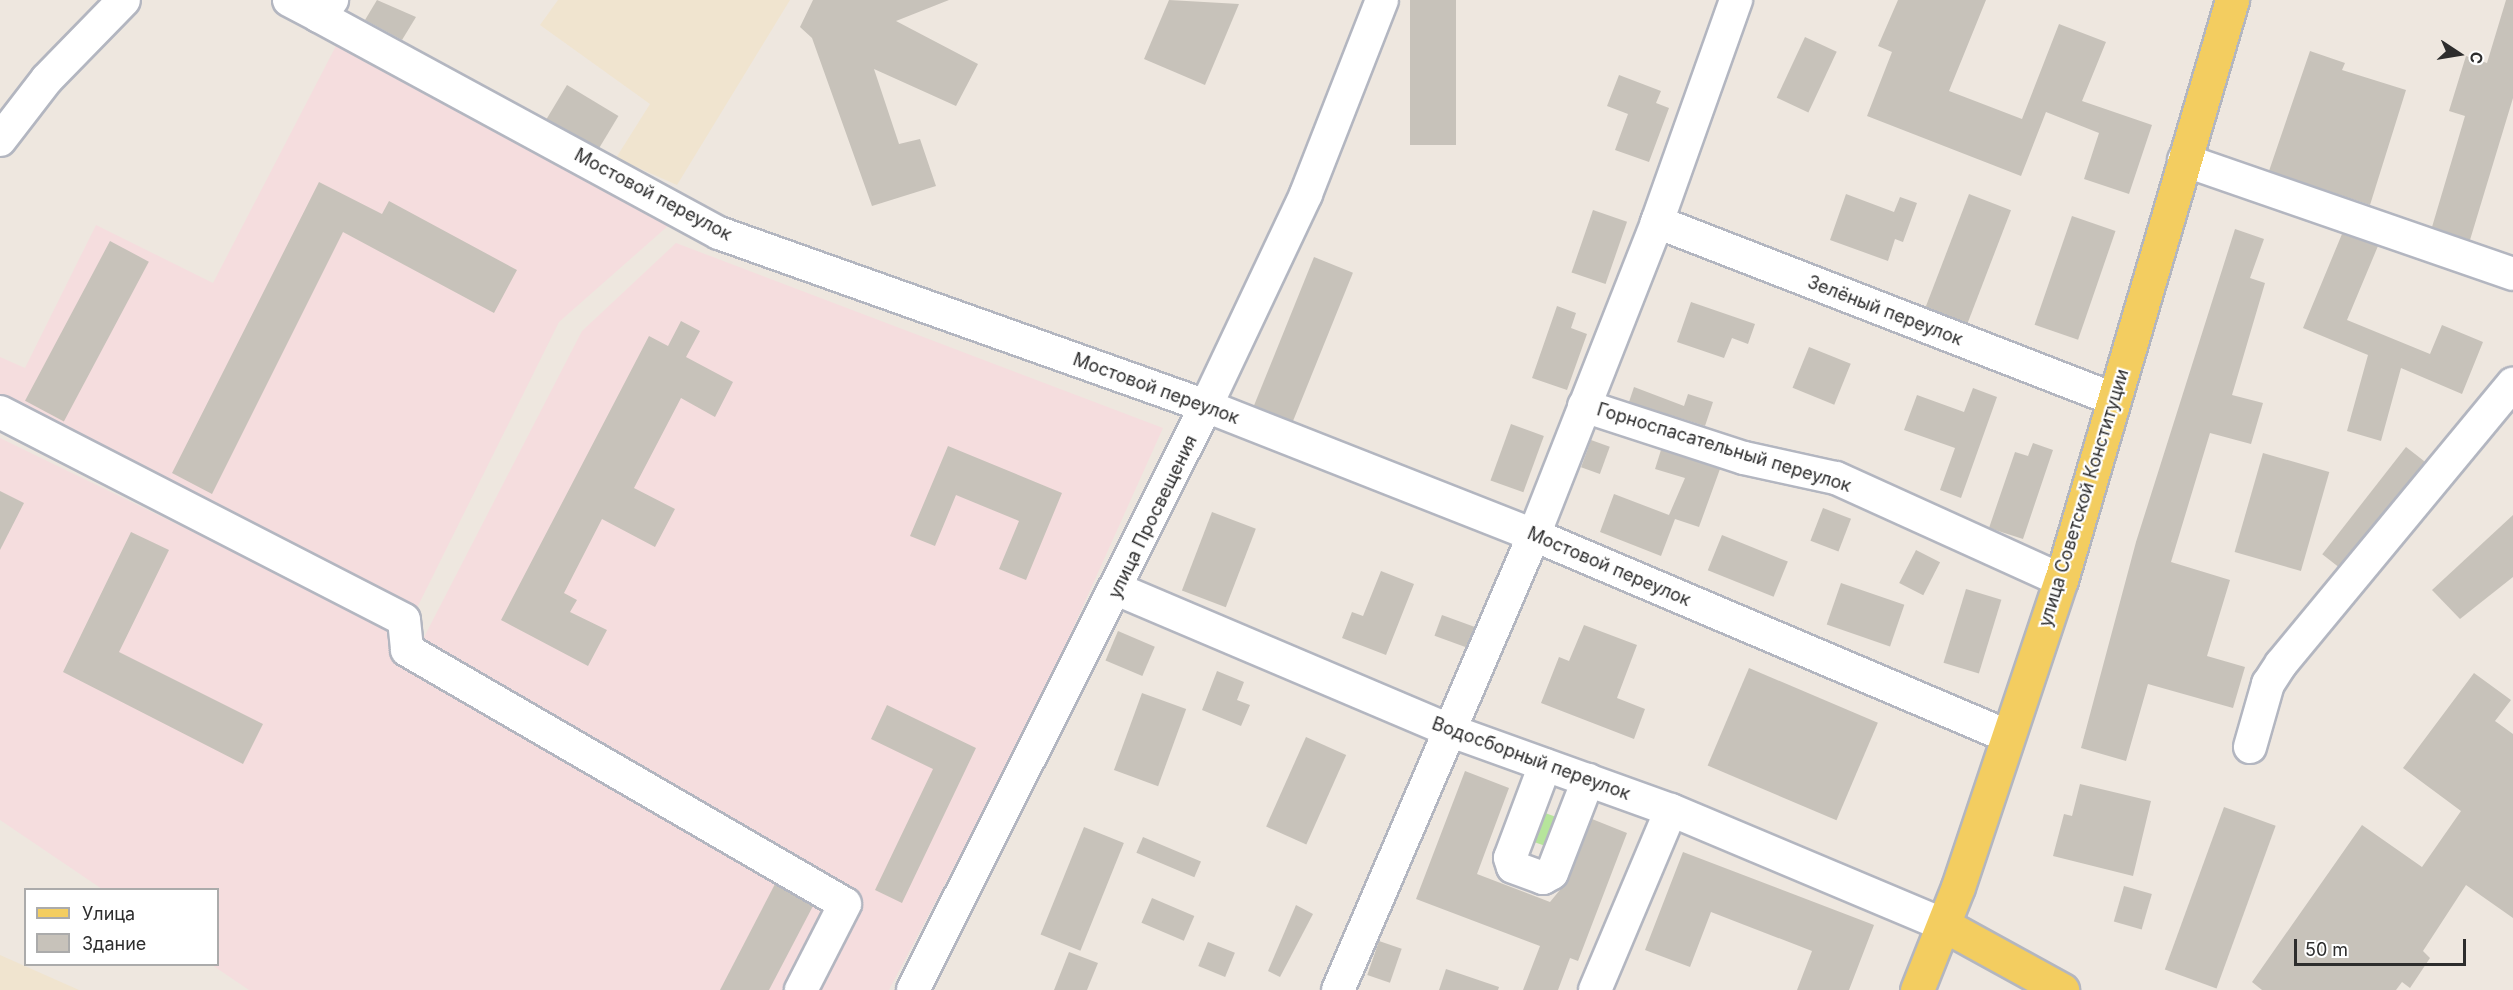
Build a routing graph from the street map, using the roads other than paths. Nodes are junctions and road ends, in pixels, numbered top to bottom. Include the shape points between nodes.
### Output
1 (124, 0) edge
2 (289, 0) edge
3 (1382, 0) edge
4 (1736, 0) edge
5 (2232, 0) edge
6 (326, 8) edge
7 (0, 140) edge
8 (2184, 160) junction
9 (1656, 222) junction
10 (2513, 274) edge
11 (2513, 384) edge
12 (2114, 399) junction
13 (1206, 406) junction
14 (1584, 406) junction
15 (0, 412) edge
16 (1534, 535) junction
17 (2061, 580) junction
18 (1119, 590) junction
19 (1454, 732) junction
20 (2007, 736) junction
21 (2250, 747) dead end
22 (1545, 765) junction
23 (1588, 780) junction
24 (1671, 810) junction
25 (1944, 925) junction
26 (801, 990) edge
27 (913, 990) edge
28 (1338, 990) edge
29 (1595, 990) edge
30 (1917, 990) edge
31 (2062, 990) edge

1 - 7 street via 47,79
2 - 6 street, Мостовой переулок
3 - 13 street, улица Просвещения via 1306,194
4 - 9 street
5 - 8 main road, улица Советской Конституции
6 - 13 street, Мостовой переулок via 719,233
8 - 10 street
8 - 12 main road, улица Советской Конституции
9 - 12 street, Зелёный переулок
9 - 14 street
11 - 21 street via 2281,664 2268,684
12 - 17 main road, улица Советской Конституции
13 - 16 street, Мостовой переулок
13 - 18 street, улица Просвещения
14 - 16 street
14 - 17 street, Горноспасательный переулок via 1744,458 1836,478
15 - 26 street via 404,620 407,650 845,904
16 - 19 street
16 - 20 street, Мостовой переулок
17 - 20 main road, улица Советской Конституции
18 - 19 street, Водосборный переулок
18 - 27 street, улица Просвещения
19 - 22 street, Водосборный переулок
19 - 28 street
20 - 25 main road, улица Советской Конституции
22 - 23 street, Водосборный переулок
22 - 23 street via 1510,858 1513,867 1543,878 1552,873
23 - 24 street, Водосборный переулок
24 - 25 street, Водосборный переулок
24 - 29 street
25 - 30 main road, улица Советской Конституции
25 - 31 main road

